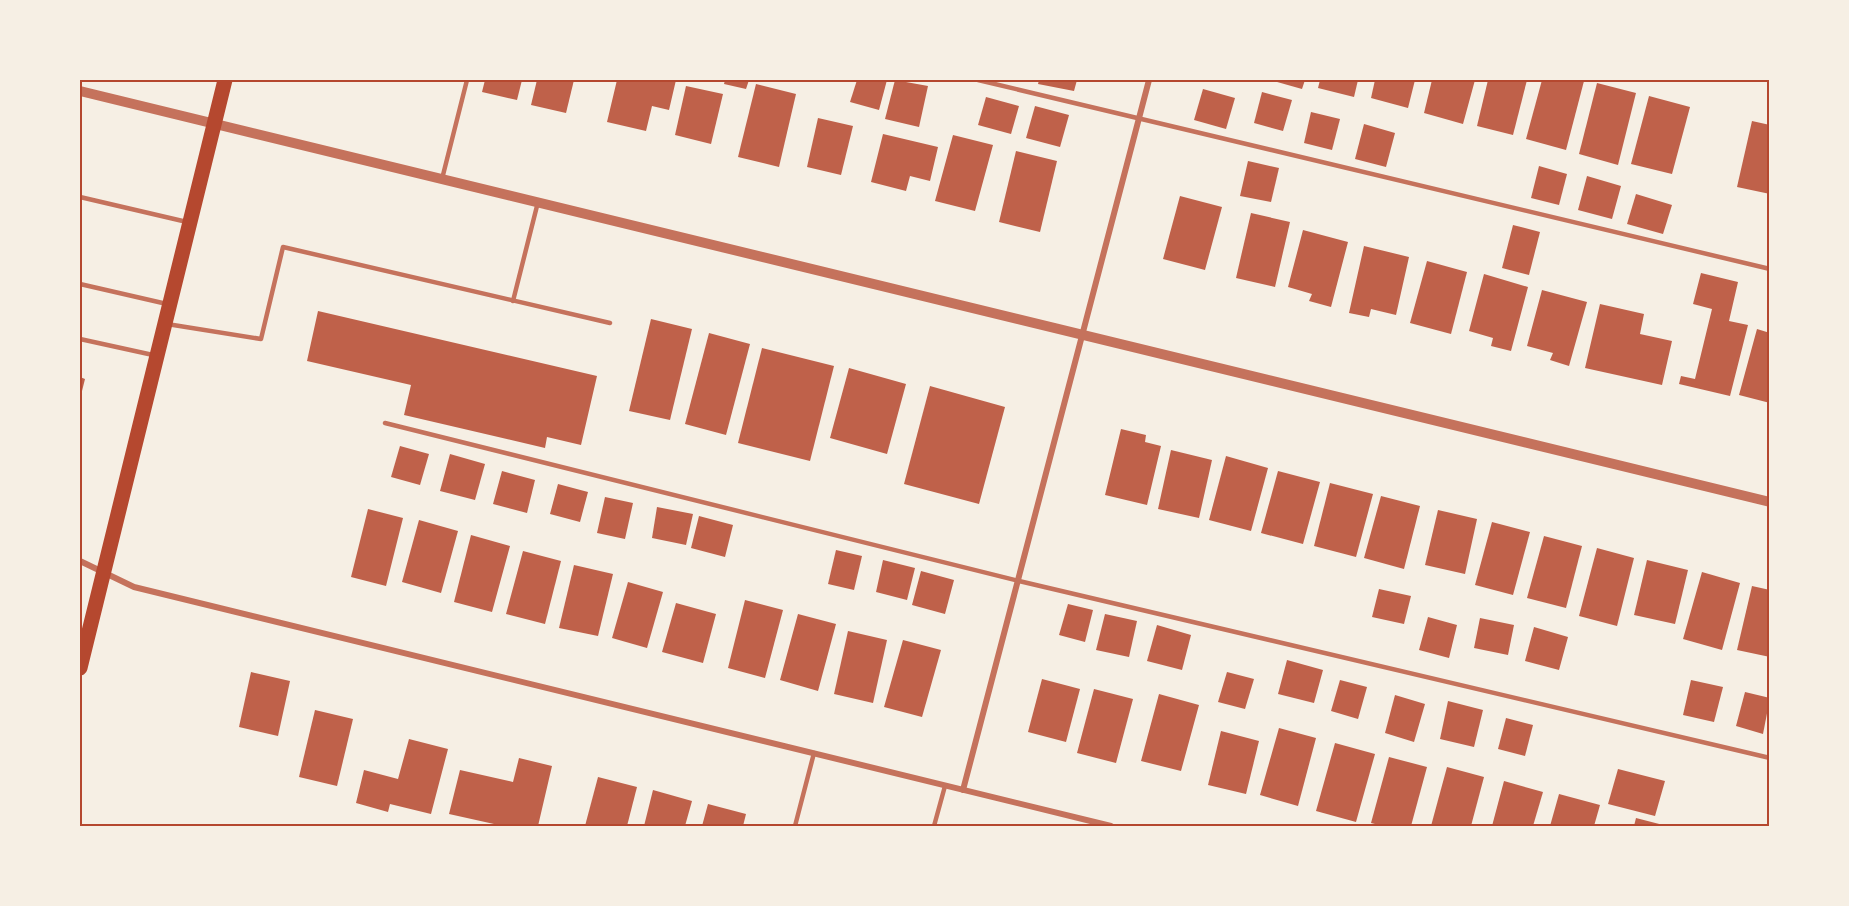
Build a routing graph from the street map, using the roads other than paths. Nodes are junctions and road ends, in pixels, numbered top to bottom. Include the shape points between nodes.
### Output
1 (225, 80) edge
2 (467, 80) edge
3 (978, 80) edge
4 (1149, 80) edge
5 (80, 91) edge
6 (1139, 119) junction
7 (214, 123) junction
8 (442, 179) junction
9 (80, 197) edge
10 (538, 202) junction
11 (189, 223) junction
12 (1770, 269) edge
13 (80, 284) edge
14 (513, 301) junction
15 (169, 305) junction
16 (610, 323) dead end
17 (165, 324) junction
18 (1083, 334) junction
19 (80, 339) edge
20 (157, 356) junction
21 (385, 423) dead end
22 (1770, 502) edge
23 (80, 561) edge
24 (104, 573) junction
25 (1019, 581) junction
26 (80, 668) edge
27 (814, 753) junction
28 (1770, 758) edge
29 (945, 786) junction
30 (963, 790) junction
31 (795, 826) edge
32 (934, 826) edge
33 (1111, 826) edge

1 - 7 main road
2 - 8 lane
3 - 6 lane
4 - 6 street
5 - 7 street
6 - 12 lane
6 - 18 street
7 - 8 street
7 - 11 main road
8 - 10 street
9 - 11 lane
10 - 14 lane
10 - 18 street
11 - 15 main road
13 - 15 lane
14 - 16 lane
14 - 17 lane via 283,247 261,339
15 - 17 main road
17 - 20 main road
18 - 22 street
18 - 25 street
19 - 20 lane
20 - 24 main road
21 - 25 lane
23 - 24 street
24 - 26 main road
24 - 27 street via 134,587
25 - 28 lane
25 - 30 street
27 - 29 street
27 - 31 lane
29 - 30 street
29 - 32 lane
30 - 33 street

